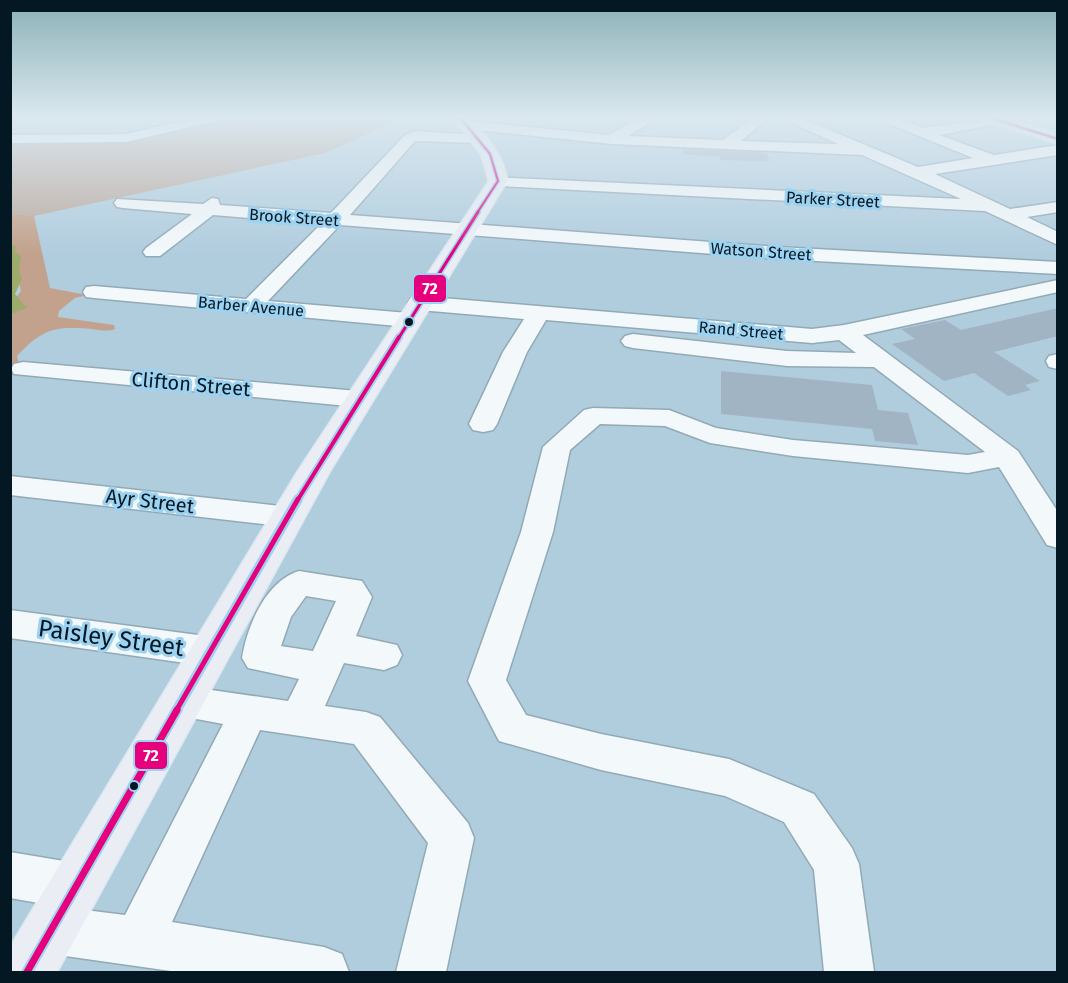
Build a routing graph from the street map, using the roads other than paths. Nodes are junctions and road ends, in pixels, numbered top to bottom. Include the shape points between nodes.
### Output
1 (388, 162) edge
2 (493, 162) edge
3 (892, 162) edge
4 (980, 162) edge
5 (916, 172) junction
6 (498, 181) junction
7 (223, 194) dead end
8 (123, 202) dead end
9 (989, 206) junction
10 (1058, 207) edge
11 (207, 211) junction
12 (1008, 215) junction
13 (335, 220) junction
14 (465, 230) junction
15 (1058, 239) edge
16 (153, 252) dead end
17 (1058, 268) edge
18 (1058, 286) edge
19 (94, 292) dead end
20 (251, 306) junction
21 (414, 312) junction
22 (540, 313) junction
23 (844, 332) junction
24 (623, 340) dead end
25 (880, 359) junction
26 (23, 369) dead end
27 (358, 399) junction
28 (483, 424) dead end
29 (1008, 458) junction
30 (10, 485) edge
31 (289, 517) junction
32 (1058, 537) edge
33 (10, 624) edge
34 (213, 652) junction
35 (384, 655) dead end
36 (328, 657) junction
37 (184, 702) junction
38 (249, 712) junction
39 (299, 719) junction
40 (10, 874) edge
41 (76, 886) junction
42 (51, 930) junction
43 (138, 941) junction
44 (27, 972) edge
45 (324, 972) edge
46 (421, 972) edge
47 (849, 972) edge

1 - 13 street
2 - 6 main road via 499,170
3 - 5 street
4 - 5 street
5 - 9 street
6 - 9 street, Parker Street
6 - 14 main road
7 - 11 street
8 - 11 street, Brook Street
9 - 12 street
10 - 12 street
11 - 13 street, Brook Street
11 - 16 street
12 - 15 street
13 - 14 street, Brook Street
13 - 20 street
14 - 17 street, Watson Street
14 - 21 main road
18 - 23 street, Rand Street
19 - 20 street, Barber Avenue
20 - 21 street, Barber Avenue
21 - 22 street, Rand Street
21 - 27 main road
22 - 23 street, Rand Street via 812,336
22 - 28 street via 515,352
23 - 25 street
24 - 25 street via 774,356
25 - 29 street
26 - 27 street, Clifton Street
27 - 31 main road
29 - 32 street
29 - 47 street via 968,464 793,448 710,435 669,418 593,416 557,447 537,532 487,681 513,729 729,778 799,808 836,864
30 - 31 street, Ayr Street
31 - 34 main road
33 - 34 street, Paisley Street
34 - 37 main road
35 - 36 street
36 - 36 street via 261,658 262,640 290,591 300,583 350,590 355,597
36 - 39 street
37 - 38 street
37 - 41 main road
38 - 39 street
38 - 43 street
39 - 46 street via 366,729 452,838
40 - 41 street
41 - 42 main road
42 - 43 street
42 - 44 main road
43 - 45 street

